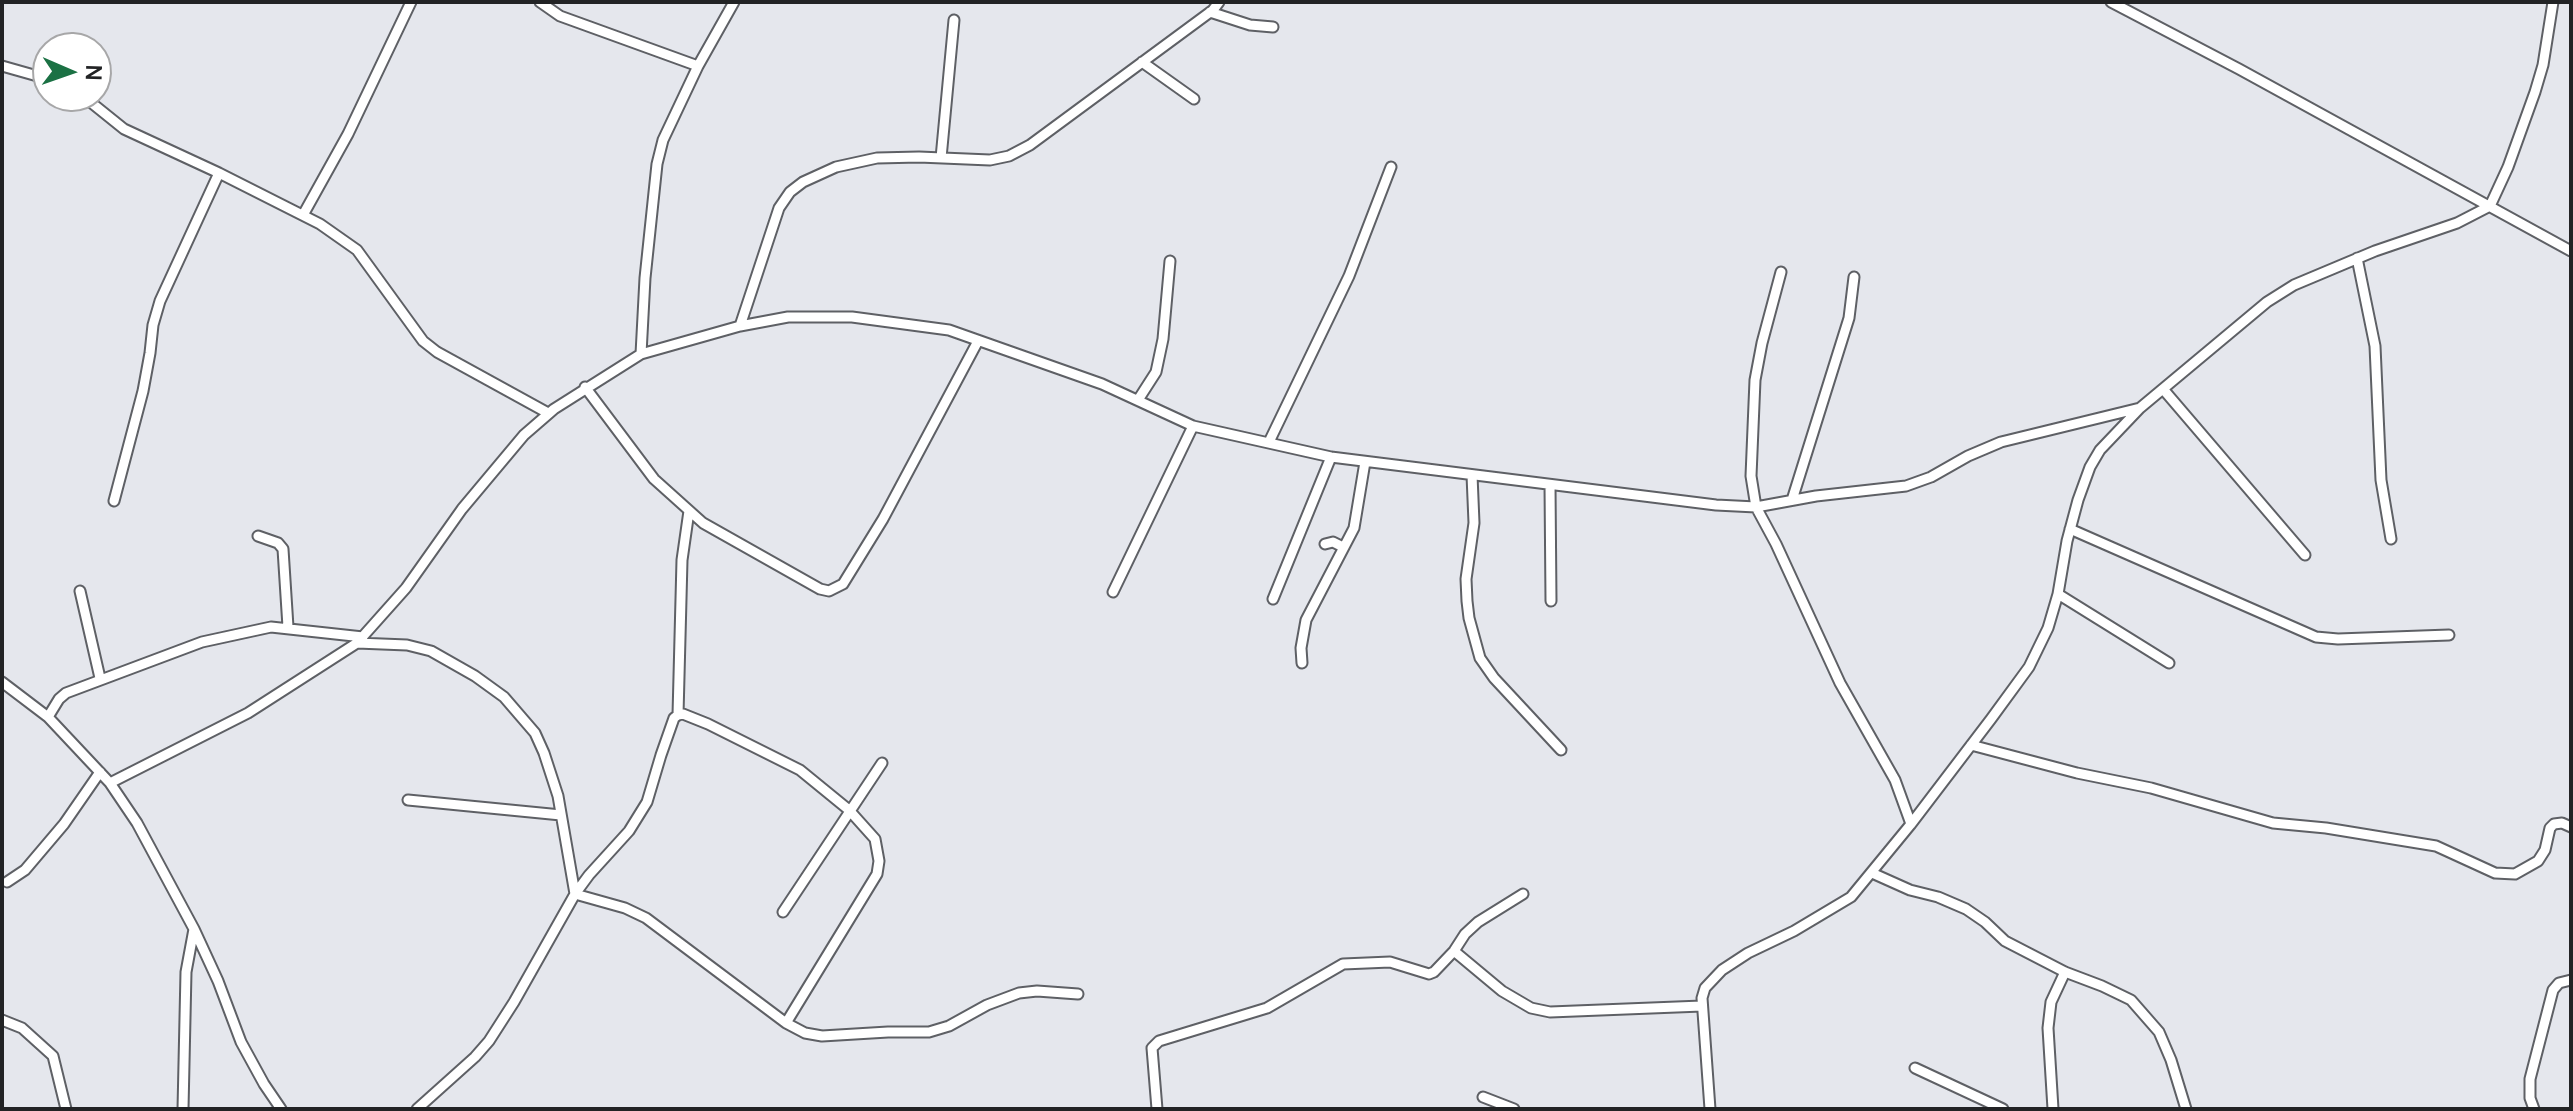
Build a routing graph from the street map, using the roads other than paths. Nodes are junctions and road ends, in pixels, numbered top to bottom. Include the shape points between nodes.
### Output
1 (411, 2) edge
2 (540, 2) edge
3 (563, 2) edge
4 (734, 2) edge
5 (1219, 2) edge
6 (2111, 2) edge
7 (2553, 2) edge
8 (1210, 12) junction
9 (560, 16) junction
10 (954, 20) dead end
11 (1273, 27) dead end
12 (1142, 62) junction
13 (2, 66) edge
14 (698, 66) junction
15 (32, 74) edge
16 (1194, 99) dead end
17 (103, 112) edge
18 (941, 158) junction
19 (1391, 167) dead end
20 (219, 173) junction
21 (2490, 206) junction
22 (303, 215) junction
23 (2571, 251) edge
24 (2357, 258) junction
25 (1170, 261) dead end
26 (1781, 272) dead end
27 (1854, 277) dead end
28 (740, 326) junction
29 (978, 341) junction
30 (641, 354) junction
31 (585, 387) junction
32 (2163, 389) junction
33 (1138, 400) junction
34 (2140, 408) junction
35 (548, 413) junction
36 (1193, 426) junction
37 (1269, 442) junction
38 (1331, 457) junction
39 (1365, 462) junction
40 (1472, 475) junction
41 (1550, 485) junction
42 (1792, 500) junction
43 (114, 501) dead end
44 (1756, 507) junction
45 (689, 511) junction
46 (2070, 529) junction
47 (258, 536) dead end
48 (2391, 539) dead end
49 (1325, 544) dead end
50 (1343, 547) junction
51 (2305, 555) dead end
52 (80, 591) dead end
53 (1113, 592) dead end
54 (2058, 594) junction
55 (1273, 599) dead end
56 (1551, 601) dead end
57 (288, 627) junction
58 (2449, 635) dead end
59 (360, 640) junction
60 (1302, 663) dead end
61 (2169, 663) dead end
62 (100, 678) junction
63 (2, 682) edge
64 (678, 715) junction
65 (48, 717) junction
66 (1971, 745) junction
67 (1561, 750) dead end
68 (882, 763) dead end
69 (100, 772) junction
70 (110, 783) junction
71 (408, 800) dead end
72 (849, 810) junction
73 (561, 815) junction
74 (1911, 824) junction
75 (2571, 827) edge
76 (1872, 873) junction
77 (7, 882) dead end
78 (575, 894) junction
79 (1523, 894) dead end
80 (783, 912) dead end
81 (194, 929) junction
82 (1454, 951) junction
83 (2065, 972) junction
84 (2571, 980) edge
85 (1078, 994) dead end
86 (1702, 1006) junction
87 (2, 1020) edge
88 (786, 1023) junction
89 (1915, 1068) dead end
90 (1483, 1097) dead end
91 (66, 1109) edge
92 (183, 1109) edge
93 (281, 1109) edge
94 (417, 1109) edge
95 (1157, 1109) edge
96 (1514, 1109) edge
97 (1710, 1109) edge
98 (2003, 1109) edge
99 (2053, 1109) edge
100 (2186, 1109) edge
101 (2534, 1109) edge

1 - 22 street
2 - 9 street
3 - 9 street
4 - 14 street
5 - 8 street
6 - 21 street
7 - 21 street via 2535,92
8 - 11 street
8 - 12 street
9 - 14 street
10 - 18 street
12 - 16 street
12 - 18 street via 1009,156
13 - 15 street
14 - 30 street via 671,120 657,164
17 - 20 street via 124,129
18 - 28 street via 877,158 836,167 790,192 779,208
19 - 37 street via 1349,276
20 - 22 street
20 - 43 street via 160,301
21 - 23 street
21 - 24 street
22 - 35 street via 357,250 423,341
24 - 32 street via 2267,302
24 - 48 street via 2375,346 2381,480
25 - 33 street via 1156,372
26 - 44 street via 1755,380 1751,476
27 - 42 street via 1849,318
28 - 29 street via 788,317 852,317 949,330
28 - 30 street
29 - 33 street
29 - 45 street via 883,519 836,589 820,589
30 - 31 street
31 - 35 street
31 - 45 street via 654,479
32 - 34 street
32 - 51 street
33 - 36 street
34 - 42 street via 2001,442 1920,483
34 - 46 street via 2090,467
35 - 59 street via 462,509 406,588
36 - 37 street
36 - 53 street
37 - 38 street
38 - 39 street
38 - 55 street
39 - 40 street
39 - 50 street via 1354,528
40 - 41 street
40 - 67 street via 1474,523 1466,579 1476,647 1494,678
41 - 44 street
41 - 56 street
42 - 44 street
44 - 74 street via 1840,683 1895,780
45 - 64 street via 682,560
46 - 54 street
46 - 58 street via 2316,637
47 - 57 street via 283,549
49 - 50 street
50 - 60 street via 1306,620
52 - 62 street
54 - 61 street
54 - 66 street via 2040,648
57 - 59 street
57 - 62 street via 202,642
59 - 70 street via 248,713
59 - 73 street via 431,651 504,697 535,733
62 - 65 street via 66,693
63 - 65 street
64 - 72 street via 708,724 800,770
64 - 78 street via 642,814
65 - 69 street
66 - 74 street
66 - 75 street via 2273,823 2436,846 2495,873 2515,874 2538,861 2550,828 2562,823
68 - 72 street
69 - 70 street
69 - 77 street via 64,824 25,870
70 - 81 street
71 - 73 street
72 - 80 street
72 - 88 street via 875,839 877,874
73 - 78 street
74 - 76 street
76 - 83 street via 1966,909 2005,941
76 - 86 street via 1851,897 1722,970 1705,988
78 - 88 street via 646,918
78 - 94 street via 489,1041
79 - 82 street via 1478,922
81 - 92 street via 186,972
81 - 93 street via 241,1042
82 - 86 street via 1531,1008 1550,1012
82 - 95 street via 1429,974 1390,962 1343,964 1267,1008 1159,1041 1152,1048
83 - 99 street via 2051,1002 2048,1028
83 - 100 street via 2131,1000 2159,1032
84 - 101 street via 2553,990 2530,1079
85 - 88 street via 1019,993 929,1032 822,1036
86 - 97 street
87 - 91 street via 22,1028 53,1056
89 - 98 street
90 - 96 street

